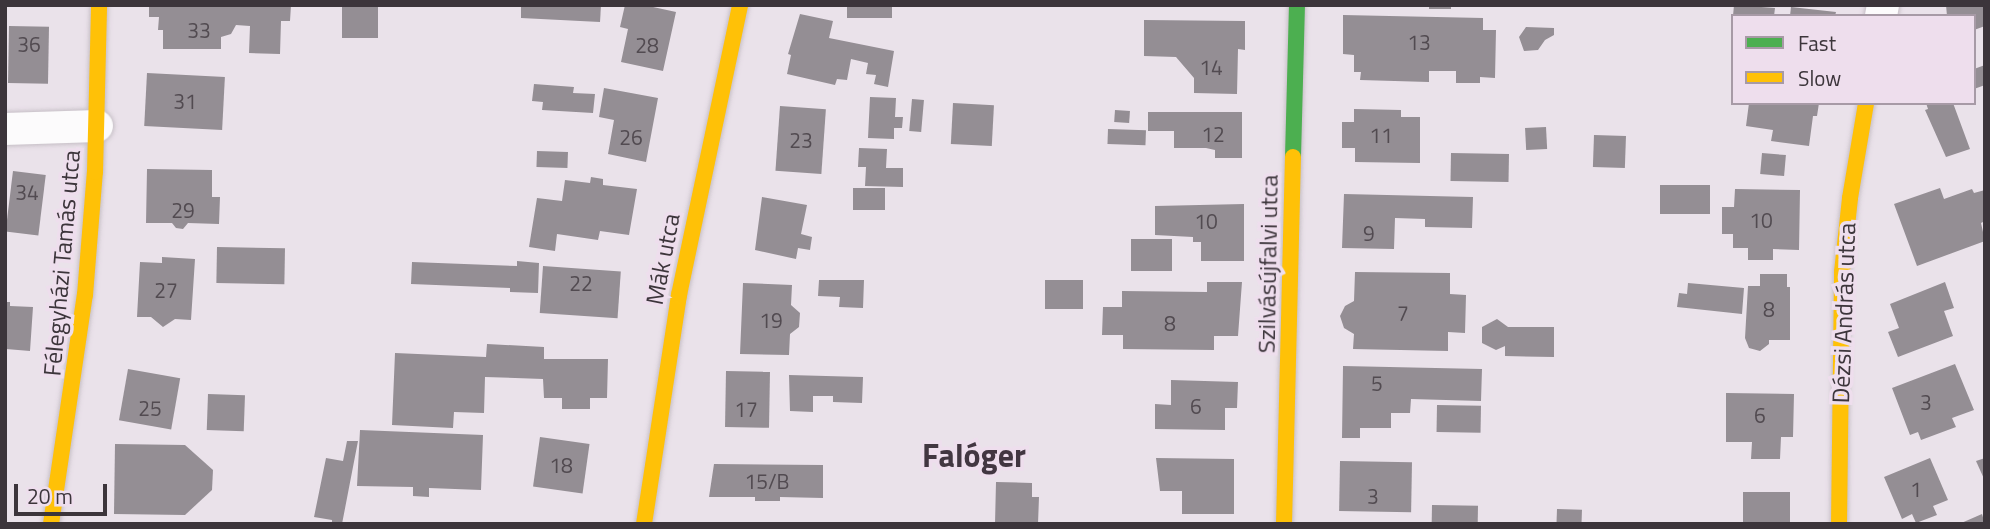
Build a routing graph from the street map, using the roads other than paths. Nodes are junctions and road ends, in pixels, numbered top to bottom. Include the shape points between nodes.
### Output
1 (99, 5) edge
2 (740, 5) edge
3 (1297, 5) edge
4 (1866, 105) edge
5 (97, 126) junction
6 (5, 129) edge
7 (51, 524) edge
8 (644, 524) edge
9 (1284, 524) edge
10 (1839, 524) edge

1 - 5 street, Félegyházi Tamás utca
2 - 8 street, Mák utca via 679,295
3 - 9 street, Szilvásújfalvi utca
4 - 10 street, Dézsi András utca via 1842,272
5 - 6 street
5 - 7 street, Félegyházi Tamás utca via 85,295

